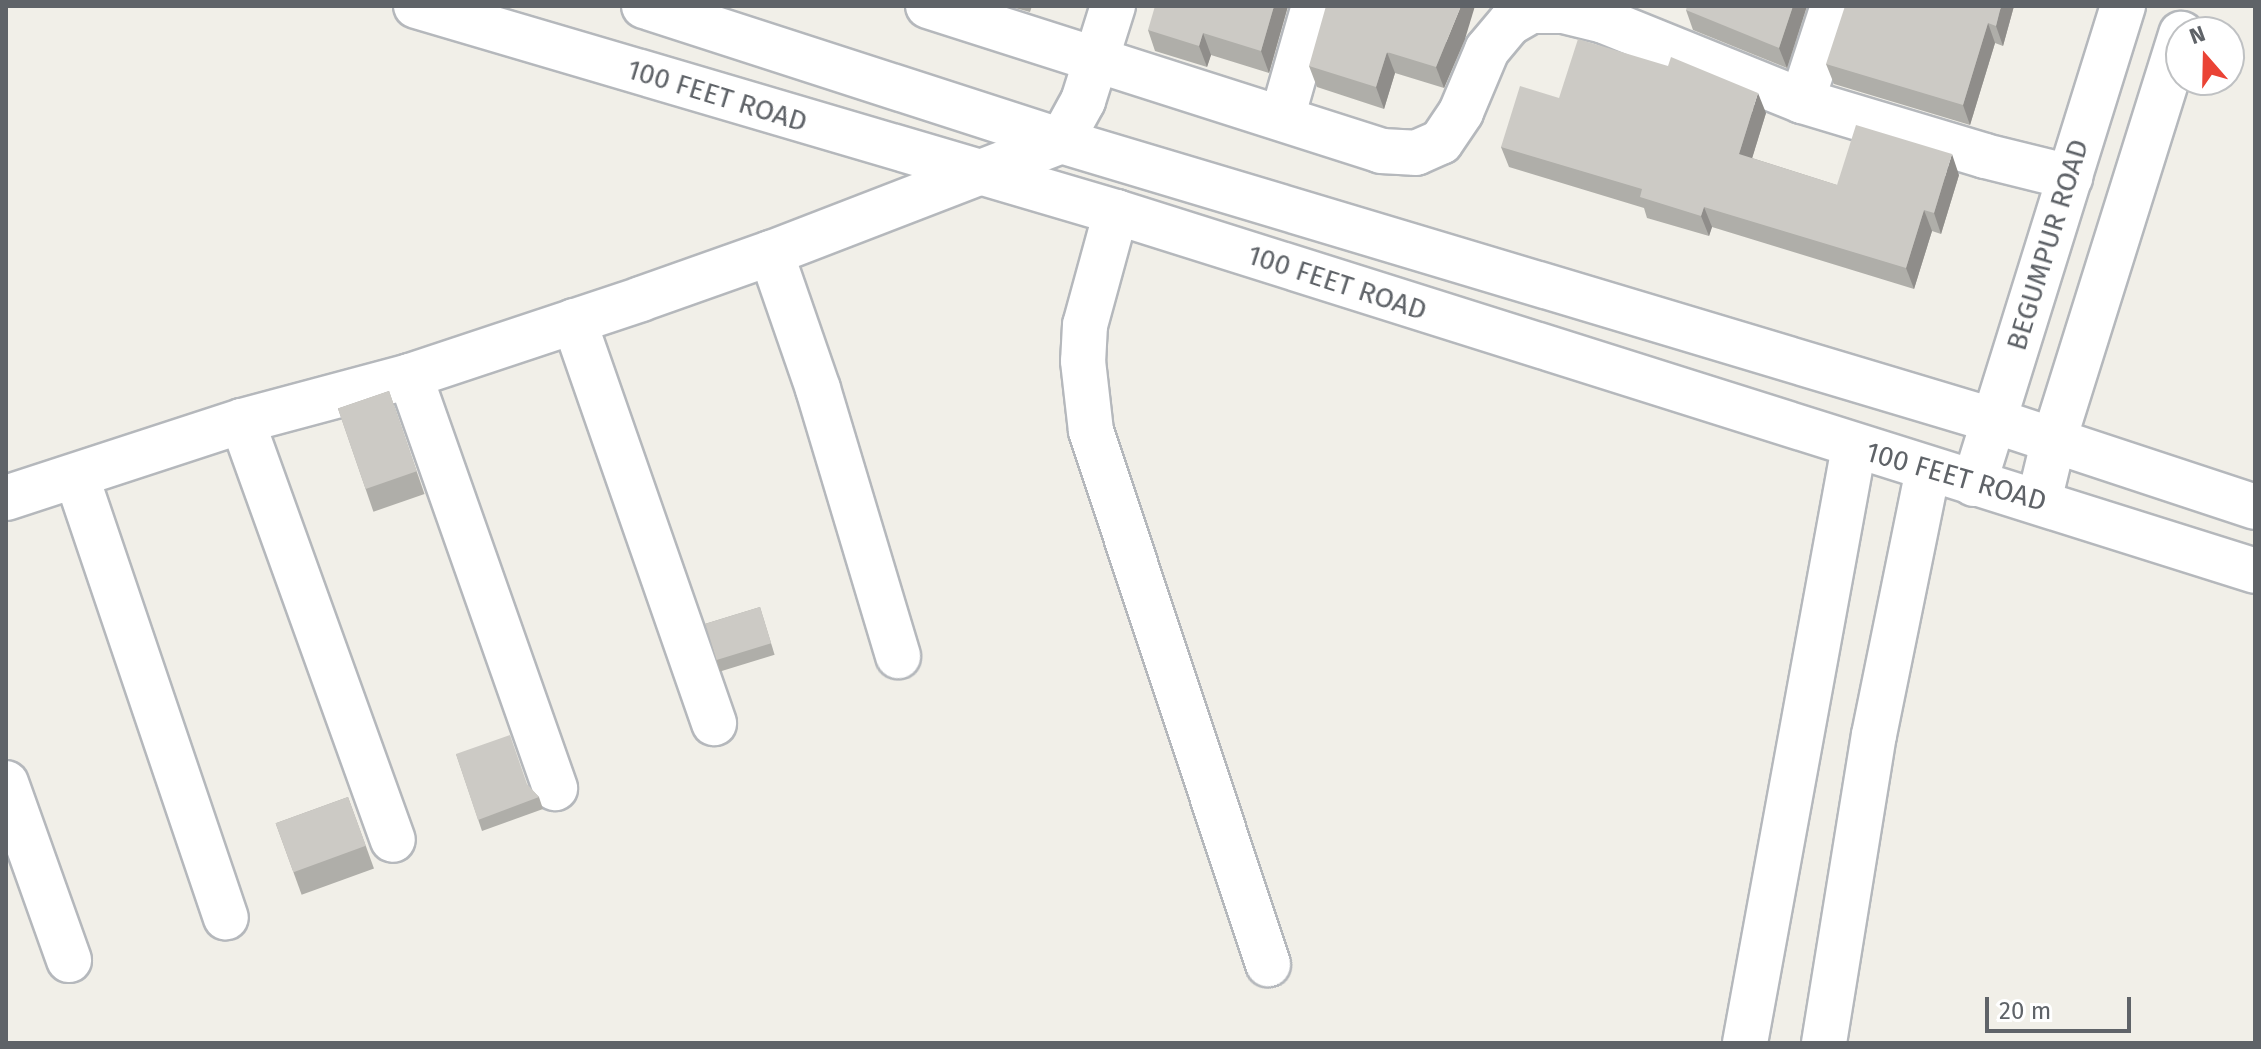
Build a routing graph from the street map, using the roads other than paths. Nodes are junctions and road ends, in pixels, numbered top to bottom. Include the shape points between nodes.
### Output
1 (416, 6) edge
2 (644, 6) edge
3 (928, 6) edge
4 (1113, 6) edge
5 (1314, 6) edge
6 (1833, 6) edge
7 (2123, 6) edge
8 (1096, 59) junction
9 (2165, 84) edge
10 (1802, 101) junction
11 (1282, 118) junction
12 (1061, 141) junction
13 (979, 174) junction
14 (2070, 177) junction
15 (1116, 212) junction
16 (771, 253) junction
17 (574, 321) junction
18 (410, 376) junction
19 (1992, 420) junction
20 (242, 421) junction
21 (2053, 443) junction
22 (1854, 447) junction
23 (1928, 470) junction
24 (77, 478) junction
25 (1974, 484) junction
26 (6, 498) edge
27 (2039, 501) junction
28 (2255, 507) edge
29 (2255, 571) edge
30 (898, 656) dead end
31 (714, 723) dead end
32 (6, 783) edge
33 (555, 788) dead end
34 (393, 840) dead end
35 (226, 917) dead end
36 (69, 960) dead end
37 (1268, 964) dead end
38 (1745, 1043) edge
39 (1824, 1043) edge

1 - 13 street, 100 FEET ROAD
2 - 12 street, 100 FEET ROAD
3 - 8 street
4 - 8 street
5 - 11 street
6 - 10 street
7 - 14 street, BEGUMPUR ROAD
8 - 11 street
8 - 12 street via 1083,101
9 - 21 street
10 - 11 street via 1604,21 1563,11 1531,11 1510,23 1487,50 1461,112 1441,142 1416,153 1381,151
10 - 14 street
12 - 13 street
12 - 19 street, 100 FEET ROAD
13 - 15 street, 100 FEET ROAD
13 - 16 street
14 - 19 street, BEGUMPUR ROAD
15 - 22 street, 100 FEET ROAD
15 - 37 street via 1085,325 1083,361 1091,431
16 - 17 street
16 - 30 street
17 - 18 street
17 - 31 street
18 - 20 street
18 - 33 street
19 - 21 street, 100 FEET ROAD
19 - 25 street, BEGUMPUR ROAD
20 - 24 street
20 - 34 street
21 - 27 street
21 - 28 street, 100 FEET ROAD
22 - 23 street, 100 FEET ROAD
22 - 38 street
23 - 25 street, 100 FEET ROAD
23 - 39 street via 1874,735
24 - 26 street
24 - 35 street
25 - 27 street, 100 FEET ROAD
27 - 29 street, 100 FEET ROAD
32 - 36 street

